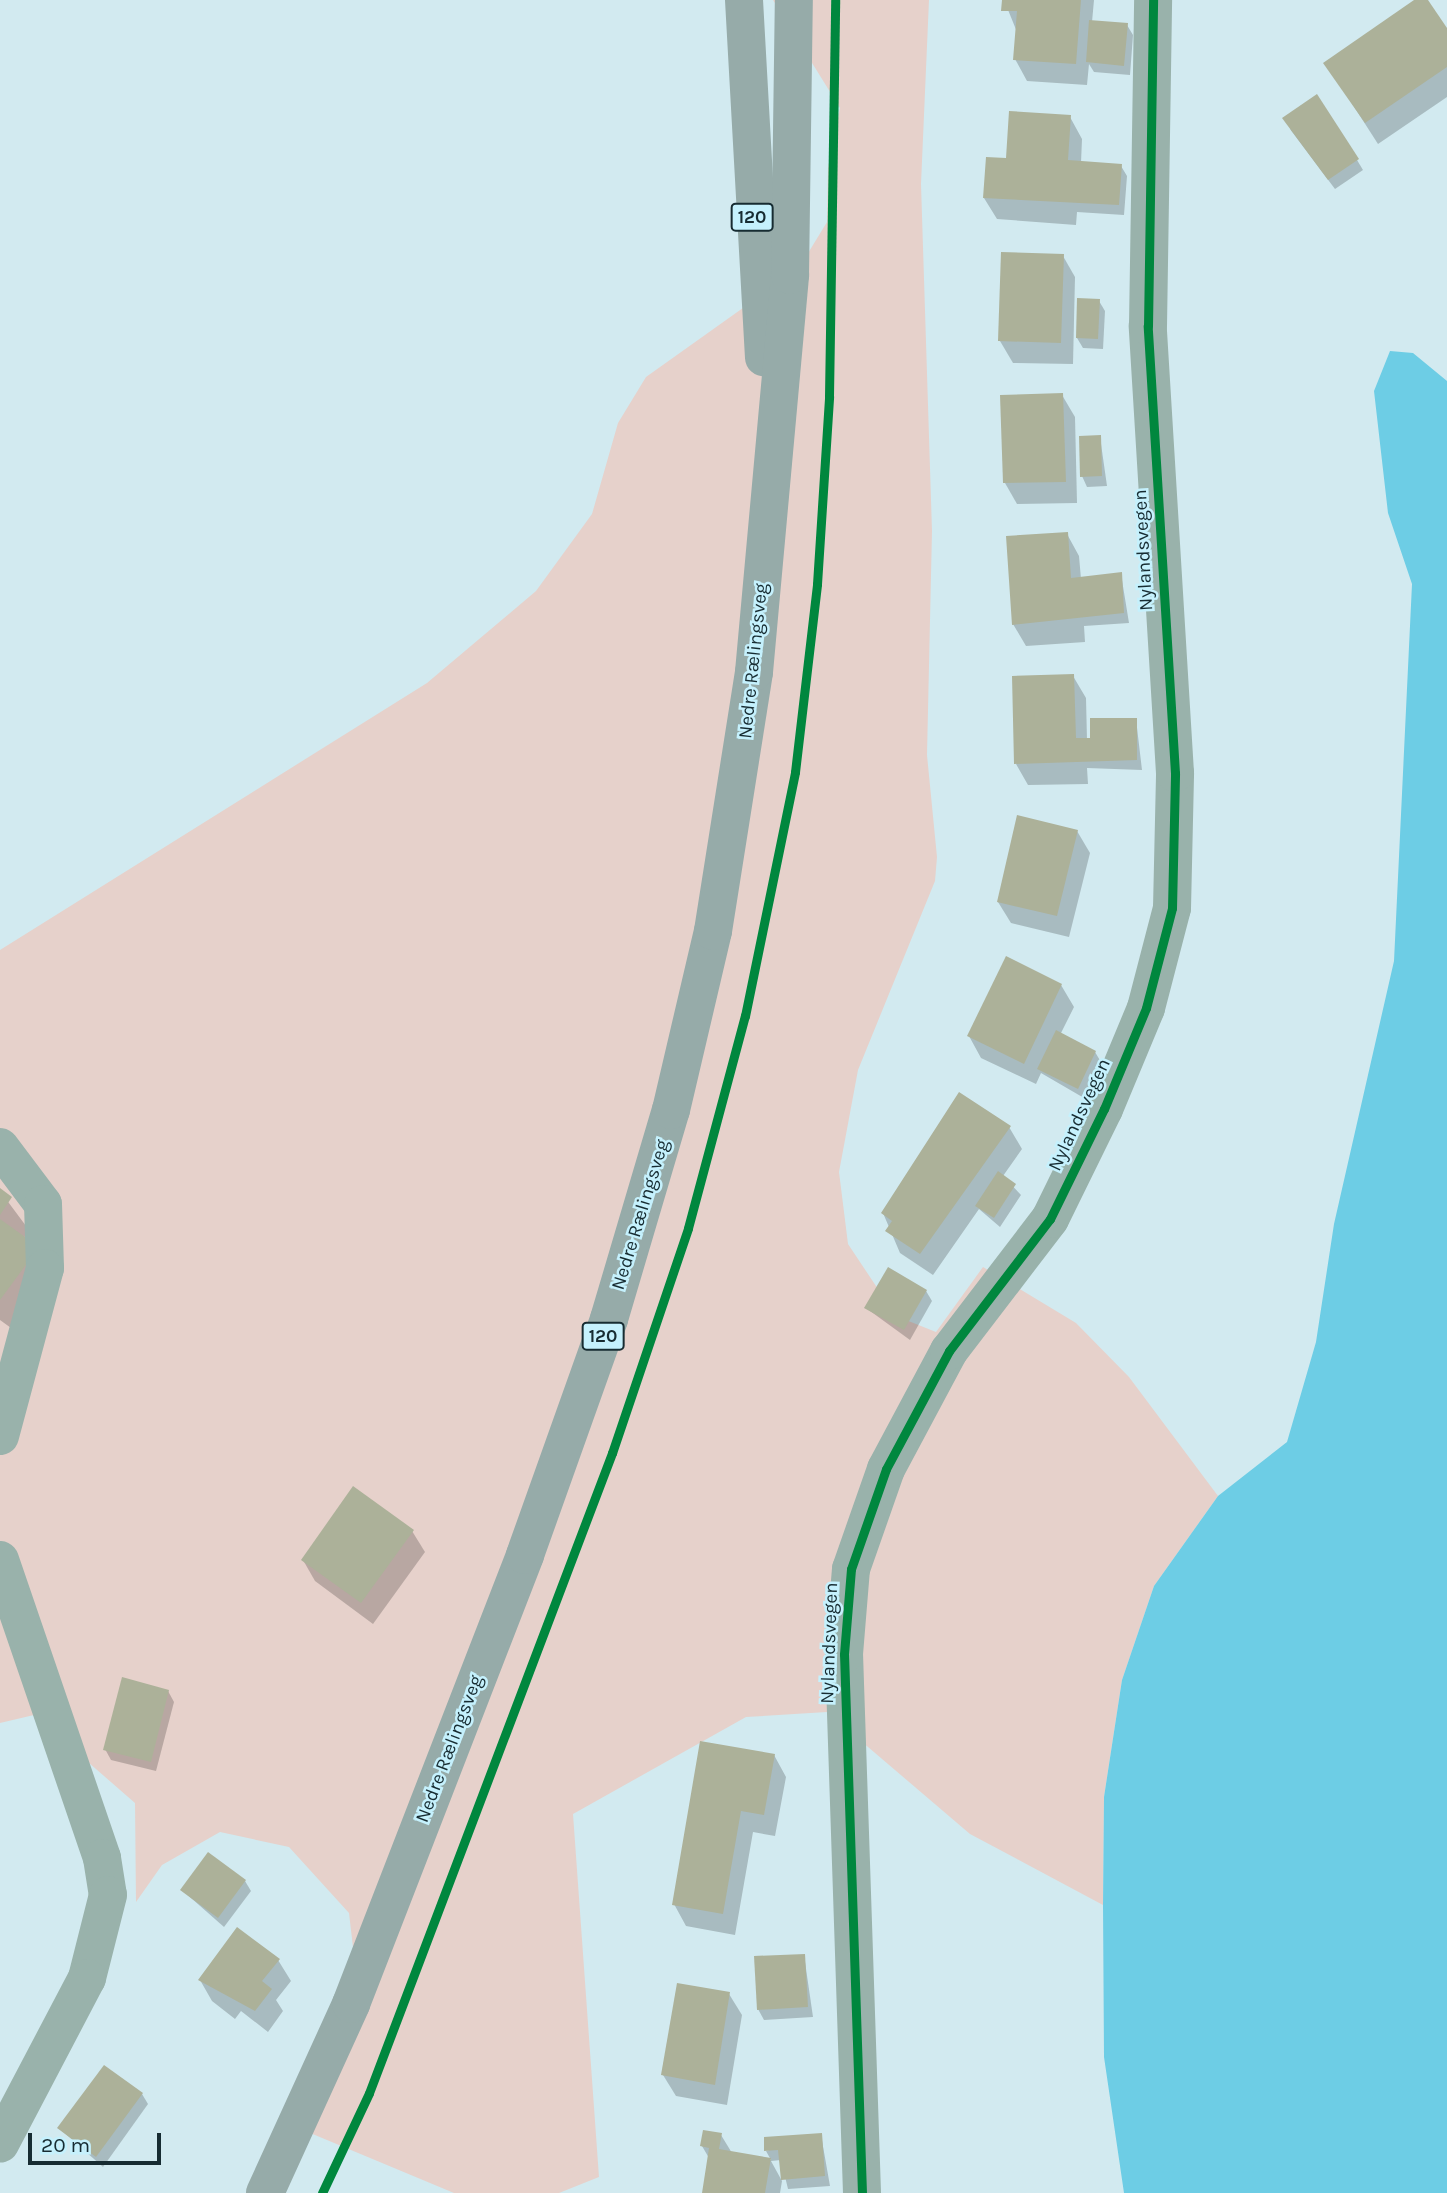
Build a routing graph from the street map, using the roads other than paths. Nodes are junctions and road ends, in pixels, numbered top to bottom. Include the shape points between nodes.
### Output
1 (744, 0) edge
2 (794, 0) edge
3 (1153, 0) edge
4 (772, 432) junction
5 (0, 1147) edge
6 (8, 1348) edge
7 (0, 1436) edge
8 (0, 1560) edge
9 (0, 2144) edge
10 (265, 2193) edge
11 (862, 2193) edge

1 - 4 main road, Nedre Rælingsveg / 120 via 755,272
2 - 4 main road, Nedre Rælingsveg / 120 via 790,275
3 - 11 street, Nylandsvegen via 1148,326 1175,773 1172,908 1146,1008 1104,1109 1050,1219 948,1351 886,1469 851,1569 844,1654
4 - 10 main road, Nedre Rælingsveg / 120 via 742,763 713,931 642,1218 496,1632 351,2004
5 - 6 street via 43,1203 45,1268
6 - 7 street
8 - 9 street via 102,1858 108,1895 87,1978

